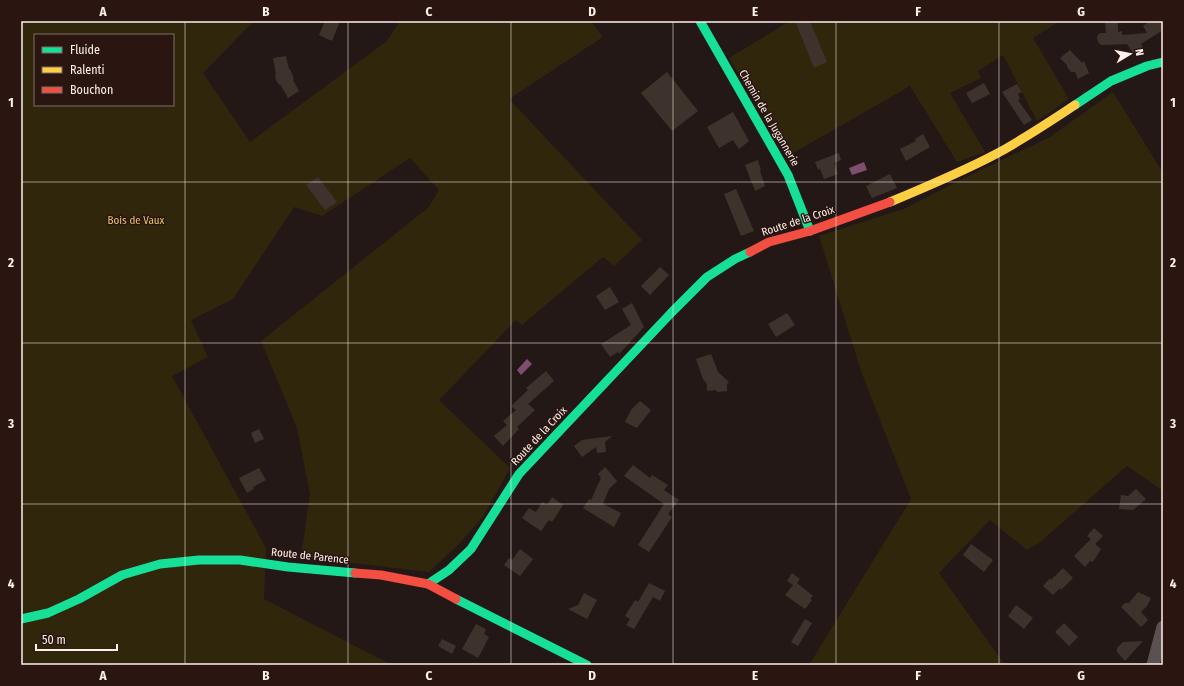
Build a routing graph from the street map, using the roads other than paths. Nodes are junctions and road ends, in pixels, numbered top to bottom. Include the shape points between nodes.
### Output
1 (700, 21) edge
2 (1163, 62) edge
3 (810, 231) junction
4 (428, 584) junction
5 (21, 619) edge
6 (1163, 627) edge
7 (588, 665) edge
8 (1153, 665) edge

1 - 3 street, Chemin de la Jugannerie via 788,175
2 - 3 street, Route de la Croix via 1111,80 1027,136 932,185
3 - 4 street, Route de la Croix via 769,242 735,259 708,277 519,474 470,549 448,570
4 - 5 street, Route de Parence via 381,575 240,560 199,560 160,564 122,575 79,599 48,612
4 - 7 street, Route de Parence
6 - 8 street

